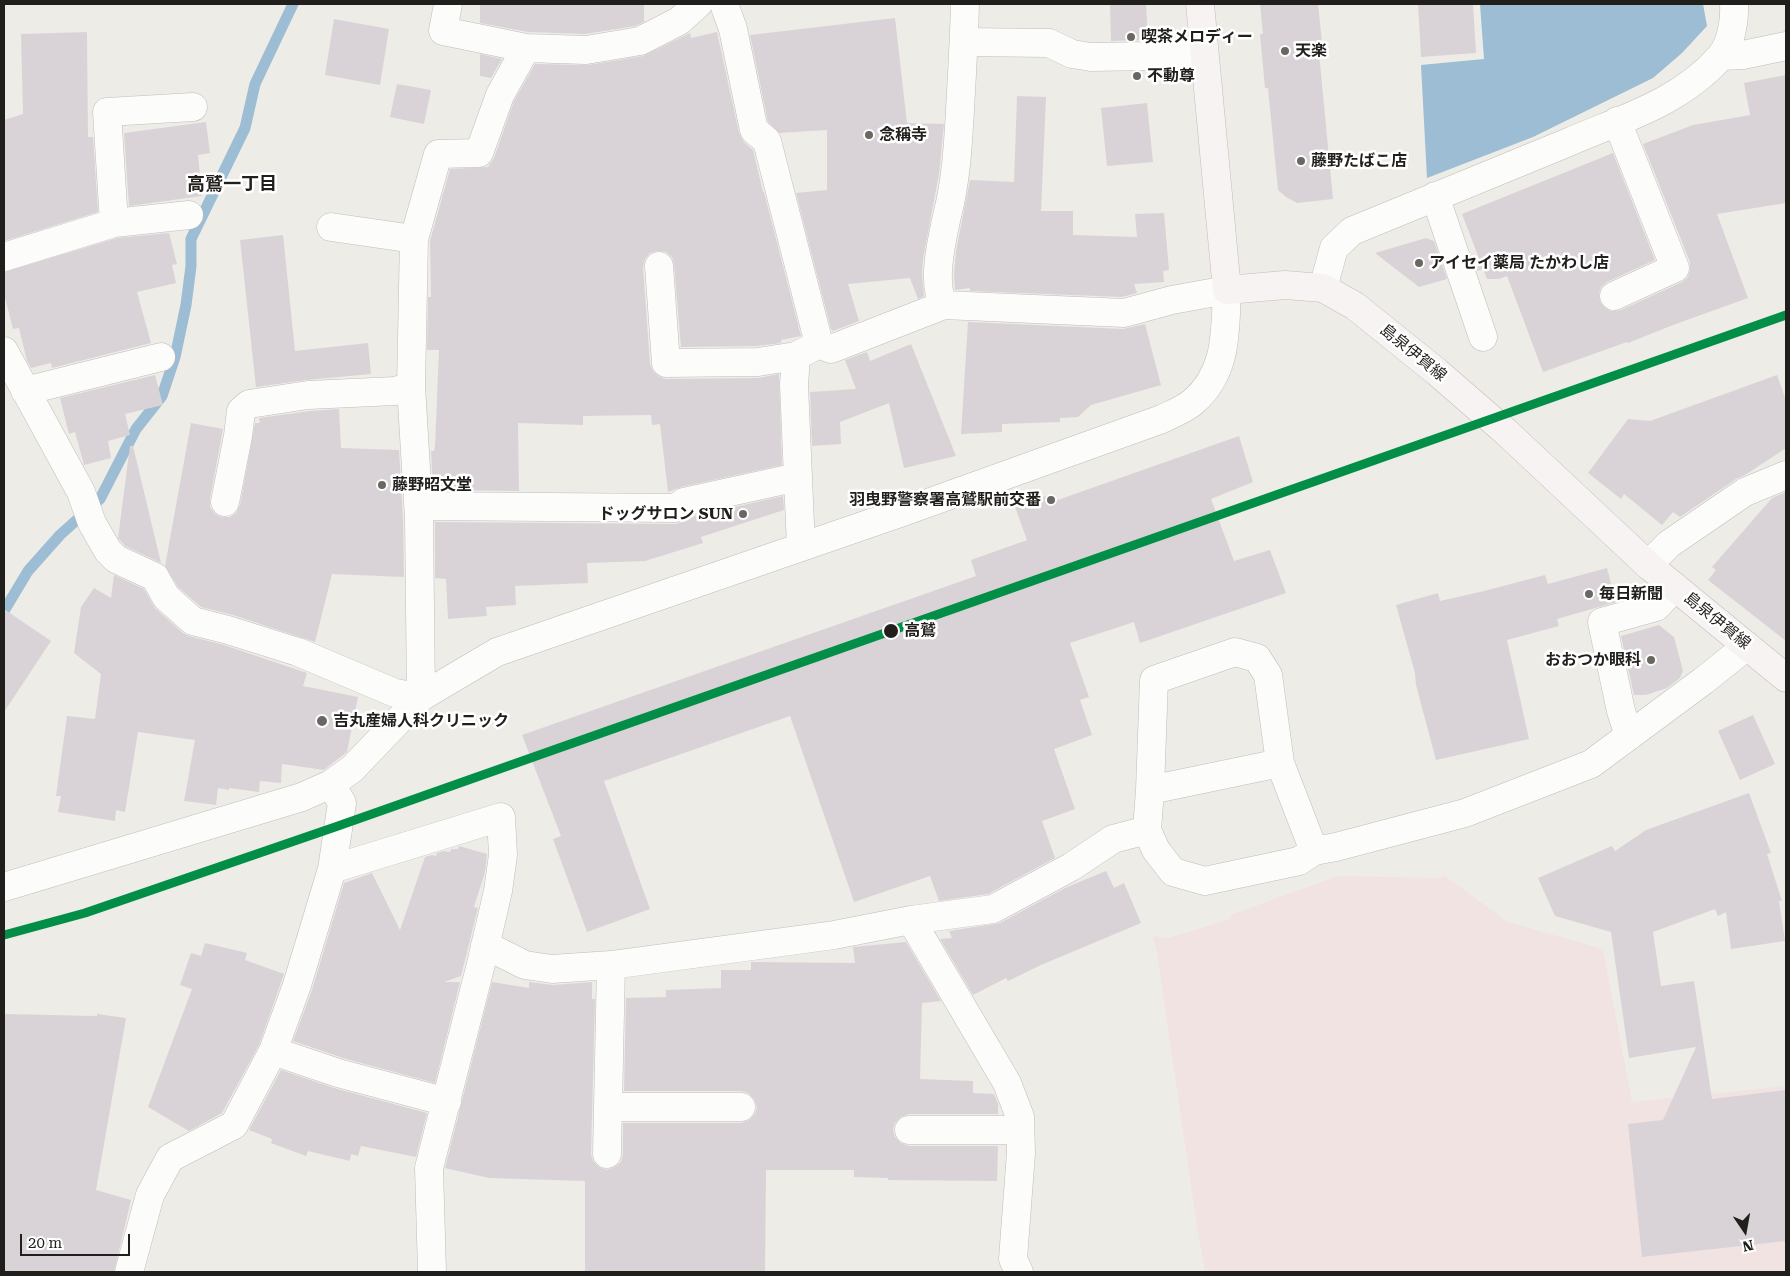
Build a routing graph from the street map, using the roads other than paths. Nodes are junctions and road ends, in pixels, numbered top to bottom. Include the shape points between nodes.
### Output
1 (448, 4) edge
2 (698, 4) edge
3 (724, 4) edge
4 (965, 4) edge
5 (1200, 4) edge
6 (1736, 4) edge
7 (964, 42) junction
8 (1786, 46) edge
9 (526, 48) junction
10 (1203, 50) junction
11 (1721, 56) junction
12 (192, 106) dead end
13 (1618, 121) junction
14 (1434, 196) junction
15 (189, 215) dead end
16 (114, 223) junction
17 (330, 227) dead end
18 (414, 240) junction
19 (4, 257) edge
20 (659, 266) dead end
21 (1323, 288) junction
22 (1227, 290) junction
23 (1614, 296) dead end
24 (944, 305) junction
25 (1483, 337) dead end
26 (807, 350) junction
27 (4, 351) edge
28 (161, 357) dead end
29 (411, 386) junction
30 (25, 391) junction
31 (1786, 475) edge
32 (798, 477) junction
33 (225, 502) dead end
34 (419, 506) junction
35 (801, 546) junction
36 (1648, 565) junction
37 (1675, 587) junction
38 (1747, 646) junction
39 (1786, 678) edge
40 (421, 697) junction
41 (1629, 736) junction
42 (1280, 763) junction
43 (331, 784) junction
44 (1150, 790) junction
45 (1147, 830) junction
46 (1314, 850) junction
47 (332, 869) junction
48 (4, 888) edge
49 (910, 920) junction
50 (485, 945) junction
51 (611, 965) junction
52 (273, 1051) junction
53 (447, 1102) junction
54 (608, 1107) junction
55 (741, 1107) dead end
56 (909, 1130) dead end
57 (1020, 1130) junction
58 (607, 1154) dead end
59 (129, 1272) edge
60 (432, 1272) edge
61 (1020, 1272) edge

1 - 9 street via 443,31
2 - 9 street via 679,21 640,41 586,50
3 - 26 street via 733,29 754,130 767,141
4 - 7 street
5 - 10 main road
6 - 11 street via 1732,32
7 - 10 street via 1050,43 1072,54 1091,57 1151,56
7 - 24 street via 953,194 942,238 938,273
8 - 11 street via 1744,55
9 - 18 street via 500,95 479,153 438,154
10 - 22 main road
11 - 13 street via 1664,102
12 - 16 street via 107,112
13 - 14 street
13 - 23 street via 1675,268
14 - 21 street via 1352,231 1334,248
14 - 25 street
15 - 16 street
16 - 19 street
17 - 18 street
18 - 29 street
20 - 26 street via 666,363 758,362
21 - 22 main road, 島泉伊賀線 via 1285,285
21 - 36 main road, 島泉伊賀線 via 1355,306 1444,378
22 - 24 street via 1124,313
22 - 35 street via 1224,350 1210,386 1192,404 1162,419
24 - 26 street via 830,349
26 - 32 street via 794,386
27 - 30 street
28 - 30 street
29 - 33 street via 395,391 308,395 249,404 241,411
29 - 34 street
30 - 40 street via 81,492 92,524 108,551 116,559 155,577 166,598 193,621 298,652 395,693
31 - 36 street via 1745,492 1669,544
32 - 34 street via 684,502 676,508
32 - 35 street
34 - 40 street
35 - 40 street via 496,652
36 - 37 main road, 島泉伊賀線
37 - 38 main road, 島泉伊賀線
37 - 41 street via 1656,607 1602,622
38 - 39 main road, 島泉伊賀線
38 - 41 street
40 - 43 street via 352,768
41 - 46 street via 1591,764 1465,813
42 - 44 street
42 - 44 street via 1268,675 1257,658 1235,652 1154,680
42 - 46 street
43 - 47 street via 342,803
43 - 48 street via 302,797
44 - 45 street
45 - 46 street via 1156,850 1173,872 1205,881 1299,861
45 - 49 street via 1114,839 1071,867 993,909
47 - 50 street via 501,817 503,855
47 - 52 street
49 - 51 street via 834,935
49 - 57 street via 1007,1083 1020,1117
50 - 51 street via 525,965 552,969
50 - 53 street
51 - 54 street
52 - 53 street via 338,1073
52 - 59 street via 234,1125 170,1158 150,1195
53 - 60 street via 429,1168
54 - 55 street
54 - 58 street
56 - 57 street
57 - 61 street via 1012,1259

